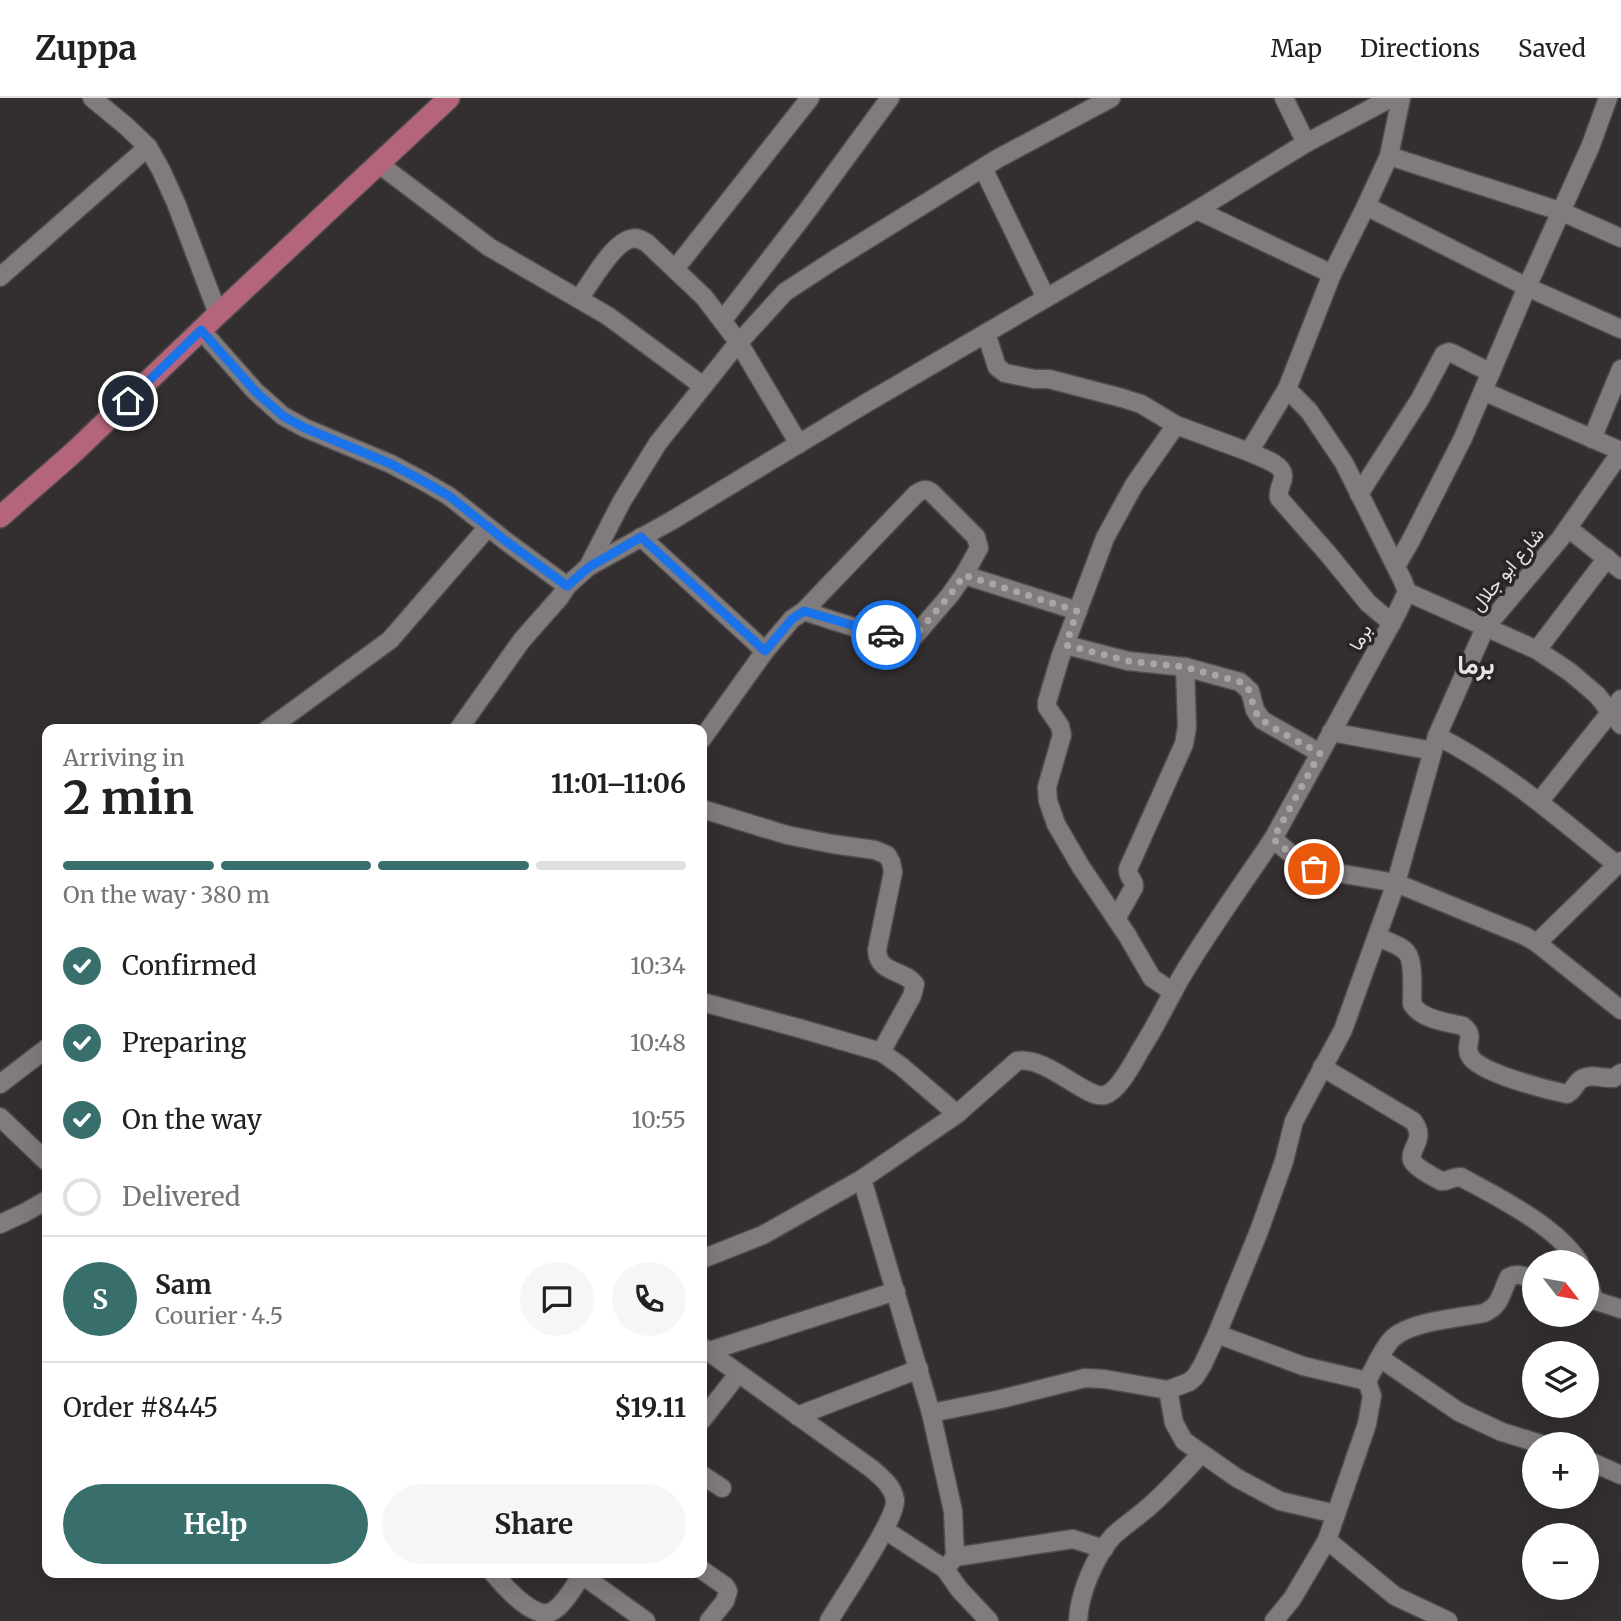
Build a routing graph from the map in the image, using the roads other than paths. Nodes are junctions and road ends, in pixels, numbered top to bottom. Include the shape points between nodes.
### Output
1 (92, 98) edge
2 (449, 98) edge
3 (810, 98) edge
4 (890, 98) edge
5 (1111, 98) edge
6 (1284, 98) edge
7 (1391, 98) edge
8 (1401, 98) edge
9 (1608, 98) edge
10 (1306, 143) junction
11 (148, 147) junction
12 (1389, 156) junction
13 (379, 164) junction
14 (983, 168) junction
15 (1366, 206) junction
16 (1197, 210) junction
17 (1560, 211) junction
18 (1621, 238) edge
19 (674, 269) junction
20 (1332, 274) junction
21 (0, 277) edge
22 (1527, 287) junction
23 (1046, 298) junction
24 (579, 299) junction
25 (218, 314) junction
26 (722, 321) junction
27 (1621, 329) edge
28 (201, 330) junction
29 (986, 333) junction
30 (739, 343) junction
31 (1621, 369) edge
32 (1491, 373) junction
33 (703, 386) junction
34 (1287, 389) junction
35 (1483, 391) junction
36 (1176, 425) junction
37 (1592, 439) junction
38 (799, 444) junction
39 (1249, 452) junction
40 (1621, 452) edge
41 (1359, 494) junction
42 (0, 517) edge
43 (488, 527) junction
44 (1568, 528) junction
45 (641, 537) junction
46 (1607, 558) junction
47 (1396, 566) junction
48 (589, 567) junction
49 (1621, 570) edge
50 (964, 575) junction
51 (567, 586) junction
52 (1407, 592) junction
53 (804, 611) junction
54 (1077, 611) junction
55 (1392, 623) junction
56 (1485, 628) junction
57 (1066, 645) junction
58 (1537, 650) junction
59 (765, 651) junction
60 (1185, 667) junction
61 (1618, 712) edge
62 (275, 724) edge
63 (462, 724) edge
64 (707, 732) edge
65 (1331, 732) junction
66 (1435, 743) junction
67 (1320, 753) junction
68 (1539, 802) junction
69 (707, 810) edge
70 (1273, 839) junction
71 (1619, 863) edge
72 (1396, 883) junction
73 (1116, 919) junction
74 (1377, 937) junction
75 (1537, 943) junction
76 (1173, 992) junction
77 (707, 1003) edge
78 (1621, 1010) edge
79 (42, 1052) edge
80 (881, 1052) junction
81 (1322, 1067) junction
82 (1621, 1073) edge
83 (0, 1084) edge
84 (957, 1114) junction
85 (0, 1117) edge
86 (42, 1157) edge
87 (862, 1179) junction
88 (42, 1203) edge
89 (0, 1224) edge
90 (1569, 1250) edge
91 (707, 1257) edge
92 (1522, 1275) edge
93 (896, 1291) junction
94 (1600, 1302) edge
95 (1621, 1309) edge
96 (1217, 1334) junction
97 (707, 1349) edge
98 (707, 1352) edge
99 (1380, 1358) junction
100 (919, 1370) junction
101 (738, 1374) junction
102 (1367, 1381) junction
103 (1168, 1390) junction
104 (931, 1413) junction
105 (707, 1414) edge
106 (797, 1416) junction
107 (1522, 1438) edge
108 (1202, 1454) junction
109 (1599, 1465) edge
110 (1621, 1475) edge
111 (707, 1478) edge
112 (722, 1488) dead end
113 (1336, 1514) junction
114 (885, 1530) junction
115 (1327, 1540) junction
116 (1104, 1549) junction
117 (950, 1563) junction
118 (707, 1573) edge
119 (497, 1578) edge
120 (580, 1578) edge
121 (588, 1578) edge
122 (646, 1621) edge
123 (709, 1621) edge
124 (829, 1621) edge
125 (989, 1621) edge
126 (1078, 1621) edge
127 (1274, 1621) edge
128 (1448, 1621) edge

1 - 11 street
2 - 13 main road
3 - 19 street
4 - 26 street
5 - 14 street
6 - 10 street
7 - 10 street
8 - 12 street
9 - 17 street
10 - 16 street
11 - 21 street
11 - 25 street via 176,203
12 - 15 street
12 - 17 street
13 - 24 street via 489,247
13 - 25 main road
14 - 23 street
14 - 30 street via 785,292
15 - 20 street
15 - 22 street
16 - 20 street
16 - 23 street
17 - 18 street
17 - 22 street
19 - 24 street via 647,243 629,239 616,248
19 - 26 street
20 - 34 street
22 - 27 street
22 - 32 street
23 - 29 street
24 - 33 street
25 - 28 main road
26 - 30 street
28 - 42 main road
28 - 43 street via 283,416 423,481
29 - 36 street via 997,367 1004,373 1122,398
29 - 38 street
30 - 33 street
30 - 38 street
31 - 37 street
32 - 35 street
32 - 41 street via 1454,354 1444,354
33 - 48 street via 658,443
34 - 39 street
34 - 41 street via 1309,411
35 - 37 street
35 - 47 street via 1464,438
36 - 39 street
36 - 54 street via 1134,485 1105,538
37 - 40 street
38 - 45 street
39 - 55 street via 1276,465 1283,478 1279,498 1368,603
40 - 44 street, شارع ابو جلال
41 - 47 street
43 - 51 street
43 - 62 street via 390,640
44 - 46 street
44 - 56 street, شارع ابو جلال
45 - 48 street
45 - 59 street
46 - 49 street
46 - 58 street
47 - 52 street
48 - 51 street
50 - 53 street via 913,638
50 - 53 street via 979,548 976,537 930,491 923,490
50 - 54 street
51 - 63 street
52 - 55 street, برما
52 - 56 street
53 - 59 street
54 - 57 street
55 - 65 street, برما
56 - 58 street
56 - 66 street, شارع ابو جلال
57 - 60 street via 1128,661
57 - 73 street via 1047,702 1062,735 1047,795 1056,824
58 - 61 street
59 - 64 street
60 - 67 street via 1244,683 1262,720
60 - 73 street via 1184,744 1128,869 1134,887
61 - 68 street
65 - 66 street
65 - 67 street, برما
66 - 68 street via 1479,758
66 - 72 street, شارع ابو جلال
67 - 70 street, برما
68 - 71 street
69 - 80 street via 787,835 887,855 893,872 877,958 915,984
70 - 72 street via 1314,869
70 - 76 street, برما
71 - 75 street
72 - 74 street, شارع ابو جلال
72 - 75 street
73 - 76 street via 1152,978
74 - 81 street, شارع ابو جلال via 1343,1030
74 - 82 street via 1409,955 1415,1010 1464,1026 1470,1033 1469,1053 1476,1063 1527,1085 1567,1094 1588,1076 1614,1078
75 - 78 street
76 - 84 street, برما via 1120,1083 1106,1095 1095,1094 1047,1068 1017,1061
77 - 80 street
79 - 83 street
80 - 84 street
81 - 90 street via 1417,1125 1414,1164 1441,1181 1461,1177 1520,1210
81 - 96 street, شارع ابو جلال via 1294,1121 1259,1231
84 - 87 street
85 - 86 street
87 - 91 street via 763,1235
87 - 93 street
88 - 89 street
92 - 99 street via 1509,1277 1492,1310 1405,1330 1392,1339
93 - 97 street
93 - 100 street
94 - 95 street
96 - 102 street via 1303,1366
96 - 103 street, شارع ابو جلال via 1195,1377
98 - 101 street
99 - 102 street
99 - 107 street via 1459,1412
100 - 104 street
100 - 106 street
101 - 105 street
101 - 106 street
102 - 113 street via 1372,1396 1367,1424
103 - 104 street via 1085,1378
103 - 108 street via 1177,1431
104 - 117 street via 953,1511
106 - 114 street via 872,1469 892,1489 895,1502
108 - 113 street via 1280,1501
108 - 116 street
109 - 110 street
111 - 112 street
113 - 115 street
114 - 117 street
114 - 124 street
115 - 127 street
115 - 128 street via 1395,1596
116 - 117 street via 1073,1539
116 - 126 street via 1086,1580
117 - 125 street via 959,1589
118 - 123 street via 728,1591
119 - 120 street via 524,1603 544,1614 558,1607
121 - 122 street

